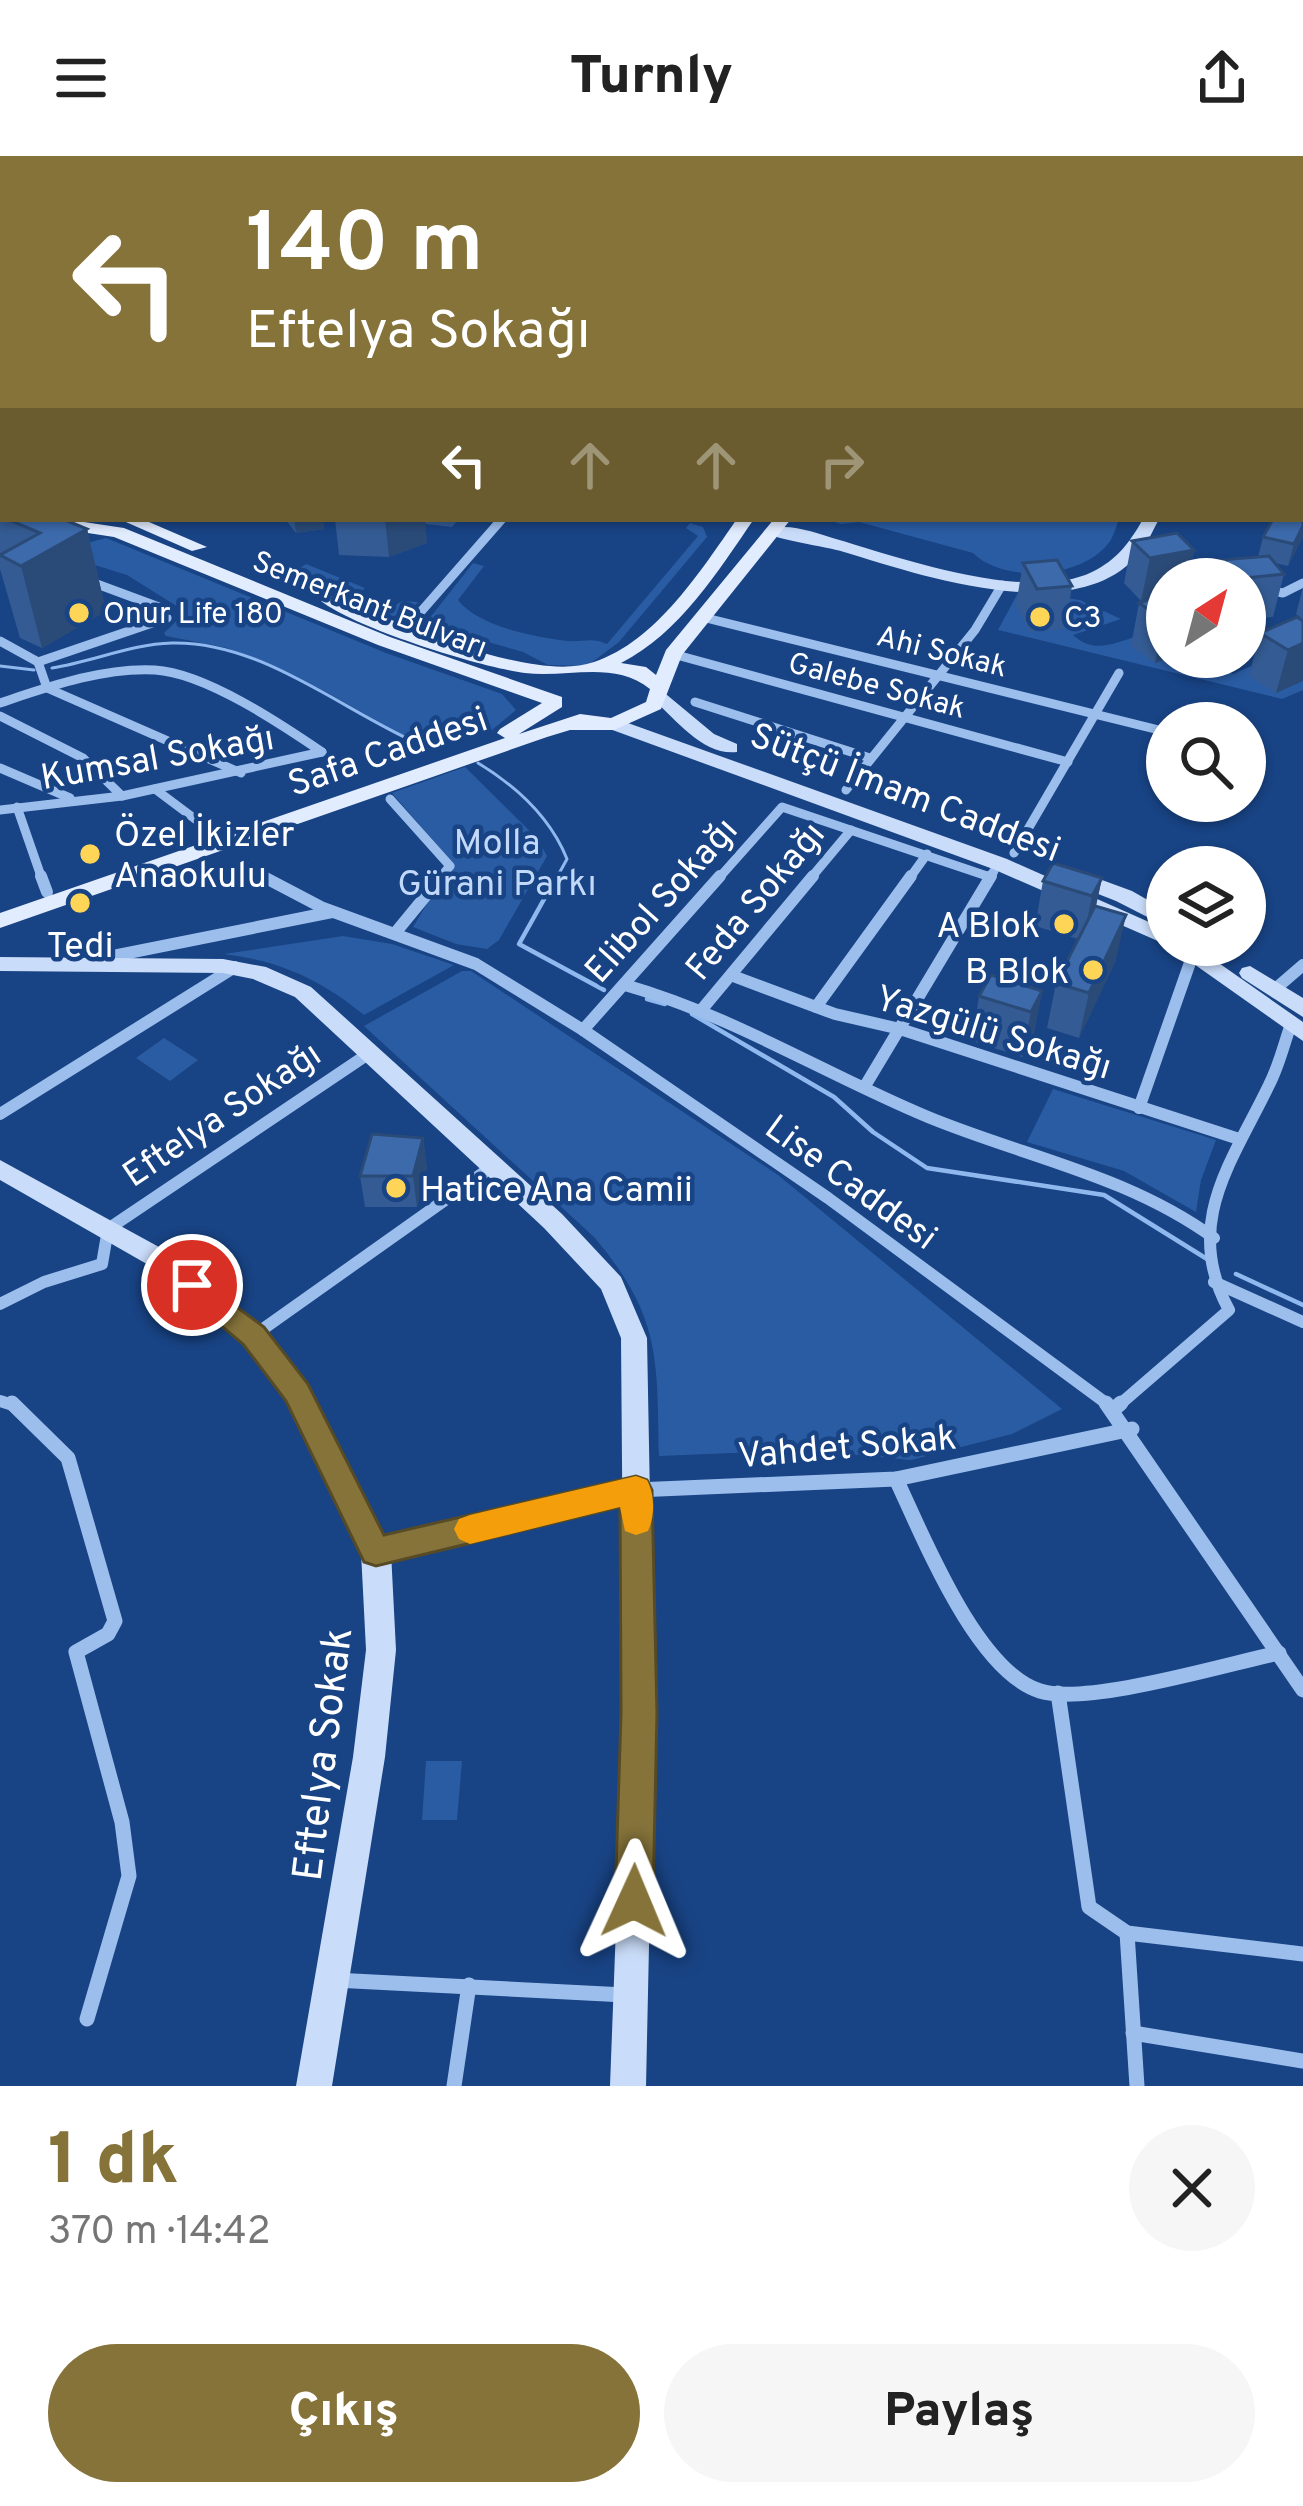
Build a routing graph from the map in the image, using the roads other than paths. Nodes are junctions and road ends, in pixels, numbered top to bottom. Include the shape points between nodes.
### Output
1 (38, 522) edge
2 (134, 522) edge
3 (499, 522) edge
4 (744, 522) edge
5 (813, 522) edge
6 (1129, 522) edge
7 (1149, 522) edge
8 (778, 526) edge
9 (1128, 555) junction
10 (1146, 560) edge
11 (711, 566) junction
12 (70, 574) edge
13 (737, 578) junction
14 (1303, 583) edge
15 (1002, 585) junction
16 (1266, 590) edge
17 (706, 618) junction
18 (404, 631) junction
19 (0, 641) edge
20 (673, 654) junction
21 (38, 662) junction
22 (526, 667) junction
23 (594, 668) junction
24 (1119, 673) dead end
25 (938, 675) junction
26 (509, 686) junction
27 (47, 688) junction
28 (661, 693) junction
29 (555, 702) junction
30 (695, 702) dead end
31 (0, 703) edge
32 (1096, 714) junction
33 (903, 717) junction
34 (6, 719) edge
35 (531, 720) junction
36 (604, 724) junction
37 (1146, 727) edge
38 (0, 728) edge
39 (870, 758) junction
40 (1068, 761) junction
41 (0, 768) edge
42 (241, 773) junction
43 (154, 789) junction
44 (846, 790) junction
45 (122, 796) junction
46 (390, 799) dead end
47 (73, 800) junction
48 (17, 807) junction
49 (0, 810) edge
50 (851, 830) junction
51 (215, 834) junction
52 (927, 854) junction
53 (1001, 864) junction
54 (243, 866) dead end
55 (47, 892) junction
56 (1146, 908) edge
57 (0, 909) edge
58 (333, 912) junction
59 (0, 921) edge
60 (1146, 929) edge
61 (396, 932) junction
62 (6, 961) edge
63 (64, 966) junction
64 (1187, 966) edge
65 (1219, 966) edge
66 (1228, 966) edge
67 (235, 967) junction
68 (1301, 969) edge
69 (733, 976) junction
70 (625, 985) junction
71 (1274, 990) junction
72 (816, 1007) junction
73 (703, 1008) junction
74 (1299, 1022) edge
75 (900, 1029) junction
76 (583, 1030) junction
77 (371, 1052) junction
78 (865, 1086) junction
79 (1139, 1108) junction
80 (0, 1114) edge
81 (1239, 1139) junction
82 (493, 1166) junction
83 (0, 1168) edge
84 (108, 1228) junction
85 (1214, 1238) junction
86 (1213, 1282) junction
87 (0, 1304) edge
88 (1303, 1322) edge
89 (253, 1336) junction
90 (0, 1401) edge
91 (1114, 1408) junction
92 (1132, 1430) junction
93 (896, 1479) junction
94 (636, 1490) junction
95 (376, 1552) junction
96 (1279, 1653) junction
97 (1303, 1690) edge
98 (1058, 1693) junction
99 (1126, 1933) junction
100 (1303, 1954) edge
101 (332, 1980) junction
102 (469, 1985) junction
103 (632, 1995) junction
104 (87, 2020) dead end
105 (1133, 2033) junction
106 (1303, 2061) edge
107 (314, 2086) edge
108 (454, 2086) edge
109 (628, 2086) edge
110 (1137, 2086) edge

1 - 26 main road, Semerkant Bulvarı via 118,532
2 - 18 main road, Semerkant Bulvarı
3 - 18 street
4 - 11 main road, Safa Caddesi
5 - 6 street via 1022,577 1062,577 1111,554
7 - 9 street
8 - 13 main road
8 - 15 street
9 - 10 street
9 - 15 street via 1066,586
11 - 13 main road
11 - 23 main road, Safa Caddesi via 634,652
12 - 21 street via 159,607 167,618
13 - 17 main road
14 - 16 street via 1296,592
15 - 25 street
17 - 20 main road
17 - 25 street, Ahi Sokak
18 - 22 main road, Semerkant Bulvarı
19 - 21 street
20 - 28 main road
20 - 33 street, Galebe Sokak
21 - 27 street
22 - 23 main road, Semerkant Bulvarı
22 - 26 main road via 541,673 540,685
23 - 28 main road, Semerkant Bulvarı via 639,670
23 - 29 main road, Safa Caddesi via 566,682
24 - 32 street
25 - 32 street, Ahi Sokak
25 - 33 street
26 - 29 main road, Semerkant Bulvarı
26 - 35 main road via 526,695
27 - 31 street
27 - 42 street
27 - 42 street, Kumsal Sokağı via 160,669 322,752
28 - 36 main road, Safa Caddesi via 645,712
28 - 44 street, Sütçü İmam Caddesi via 707,738
29 - 35 main road, Safa Caddesi
29 - 36 main road, Semerkant Bulvarı via 572,717
30 - 39 street
32 - 37 street, Ahi Sokak
32 - 40 street
33 - 39 street
33 - 40 street, Galebe Sokak
34 - 38 street
34 - 45 street via 83,758
35 - 51 main road, Safa Caddesi
36 - 53 street, Sütçü İmam Caddesi
36 - 59 main road, Safa Caddesi via 554,729
39 - 44 street
40 - 53 street
41 - 47 street
42 - 43 street, Kumsal Sokağı
43 - 45 street, Kumsal Sokağı
43 - 51 street
44 - 53 street, Sütçü İmam Caddesi
45 - 47 street, Kumsal Sokağı
46 - 61 street via 450,866
47 - 48 street, Kumsal Sokağı
48 - 49 street, Kumsal Sokağı
48 - 55 street
50 - 52 street
50 - 69 street, Feda Sokağı
50 - 70 street, Elibol Sokağı via 782,807
51 - 55 main road, Safa Caddesi
52 - 53 street
52 - 72 street
53 - 56 street, Sütçü İmam Caddesi
53 - 60 street, Sütçü İmam Caddesi
53 - 75 street
54 - 58 street, Lise Caddesi
55 - 57 main road, Safa Caddesi
58 - 61 street, Lise Caddesi
58 - 63 street
61 - 76 street, Lise Caddesi via 476,964
62 - 63 street
63 - 67 street
64 - 79 street
65 - 74 street
66 - 71 street
67 - 77 street via 303,992
67 - 80 street
68 - 71 street
69 - 72 street, Yazgülü Sokağı
69 - 73 street, Feda Sokağı
70 - 73 street
70 - 76 street, Elibol Sokağı
71 - 74 street
72 - 75 street, Yazgülü Sokağı
73 - 78 street
74 - 81 street
75 - 78 street
75 - 79 street, Yazgülü Sokağı
76 - 91 street, Lise Caddesi
77 - 82 street
77 - 84 street, Eftelya Sokağı
78 - 85 street via 1002,1147 1112,1181
79 - 81 street, Yazgülü Sokağı
81 - 85 street via 1214,1189
82 - 89 street
82 - 94 street via 611,1283 626,1311 634,1338
83 - 84 street, Eftelya Sokak
84 - 87 street via 102,1264
84 - 89 street, Eftelya Sokak
85 - 86 street
86 - 88 street
86 - 91 street via 1229,1310
89 - 95 street, Eftelya Sokak via 297,1393
90 - 104 street via 13,1403 68,1459 115,1621 76,1652 129,1876
91 - 92 street, Lise Caddesi
92 - 93 street, Vahdet Sokak
92 - 96 street, Lise Caddesi
93 - 94 street, Vahdet Sokak
93 - 98 street via 966,1617 1023,1681
94 - 95 street
94 - 103 street
95 - 101 street, Eftelya Sokak via 381,1650
96 - 97 street, Lise Caddesi
96 - 98 street
98 - 99 street via 1089,1907
99 - 100 street
99 - 105 street
101 - 102 street
101 - 107 street, Eftelya Sokak
102 - 103 street
102 - 108 street
103 - 109 street
105 - 106 street
105 - 110 street

